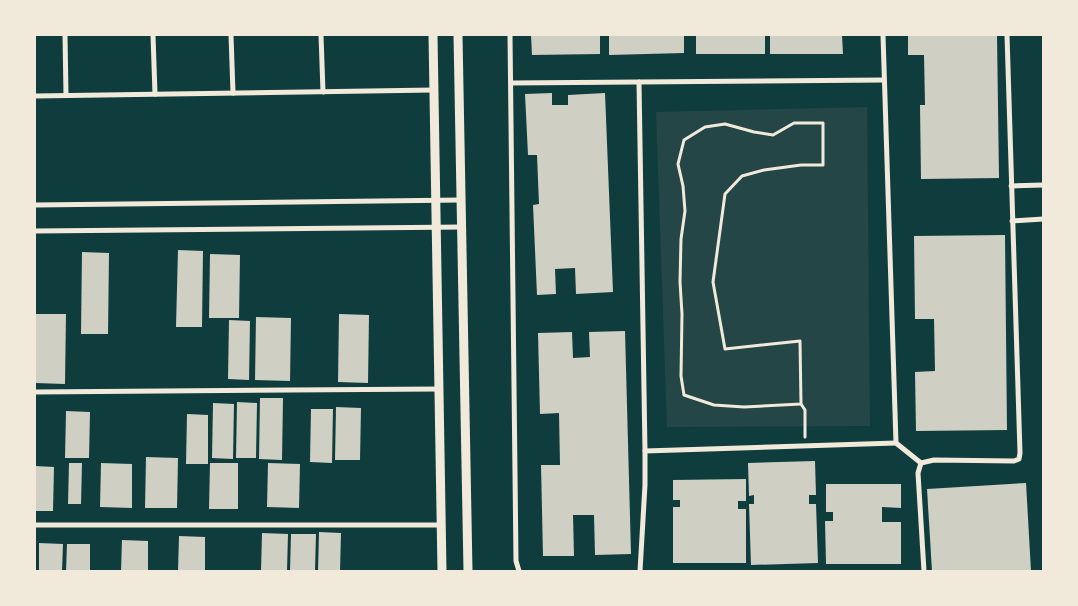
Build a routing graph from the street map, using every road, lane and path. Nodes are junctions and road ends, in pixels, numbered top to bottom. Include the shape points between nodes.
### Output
1 (65, 35) edge
2 (153, 35) edge
3 (231, 35) edge
4 (321, 35) edge
5 (433, 35) edge
6 (458, 35) edge
7 (510, 35) edge
8 (882, 35) edge
9 (1007, 35) edge
10 (884, 80) junction
11 (639, 82) junction
12 (510, 83) junction
13 (434, 90) junction
14 (323, 92) junction
15 (233, 93) junction
16 (154, 94) junction
17 (35, 96) edge
18 (66, 96) junction
19 (1043, 185) edge
20 (1011, 186) junction
21 (436, 200) junction
22 (461, 200) junction
23 (35, 205) edge
24 (1043, 219) edge
25 (1012, 221) junction
26 (436, 227) junction
27 (462, 227) junction
28 (35, 231) edge
29 (439, 388) junction
30 (35, 392) edge
31 (801, 404) junction
32 (896, 443) junction
33 (805, 446) junction
34 (645, 451) junction
35 (921, 463) junction
36 (35, 525) edge
37 (441, 525) junction
38 (442, 571) edge
39 (468, 571) edge
40 (520, 571) edge
41 (640, 571) edge
42 (924, 571) edge

1 - 18 street
2 - 16 street
3 - 15 street
4 - 14 street
5 - 13 street
6 - 22 street
7 - 12 street
8 - 10 street
9 - 20 street
10 - 11 street
10 - 32 street
11 - 12 street
11 - 34 street
12 - 40 street via 516,562
13 - 14 street
13 - 21 street
14 - 15 street
15 - 16 street
16 - 18 street
17 - 18 street
19 - 20 street
20 - 25 street
21 - 22 street
21 - 23 street
21 - 26 street
22 - 27 street
24 - 25 street
25 - 35 street via 1018,459
26 - 27 street
26 - 28 street
26 - 29 street
27 - 39 street
29 - 30 street
29 - 37 street
31 - 31 path via 800,341 725,349 713,282 725,194 742,176 764,170 823,165 823,123 794,123 773,135 725,124 705,127 684,140 678,164 685,211 680,282 684,395 714,405
31 - 33 path via 805,410
32 - 33 street
32 - 35 street
33 - 34 street
34 - 41 street
35 - 42 street via 918,473
36 - 37 street
37 - 38 street

